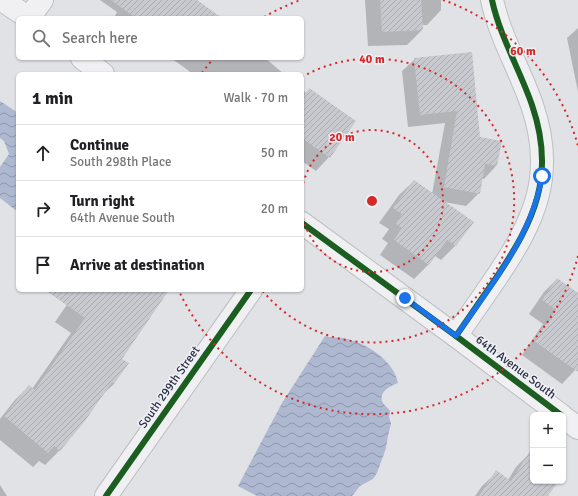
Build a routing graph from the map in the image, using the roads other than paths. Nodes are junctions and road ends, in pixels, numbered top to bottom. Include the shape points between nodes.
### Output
1 (2, 0) edge
2 (42, 0) edge
3 (492, 0) edge
4 (26, 16) edge
5 (30, 16) edge
6 (85, 60) edge
7 (101, 72) edge
8 (304, 224) edge
9 (250, 292) edge
10 (456, 336) junction
11 (557, 412) edge
12 (566, 419) edge
13 (578, 428) edge
14 (106, 496) edge

1 - 4 street
2 - 5 street
3 - 10 street via 536,118 542,147 542,176 539,193 526,229
6 - 7 street
8 - 10 street, 64th Avenue South
9 - 14 street, South 299th Street
10 - 11 street, 64th Avenue South
12 - 13 street, 64th Avenue South

